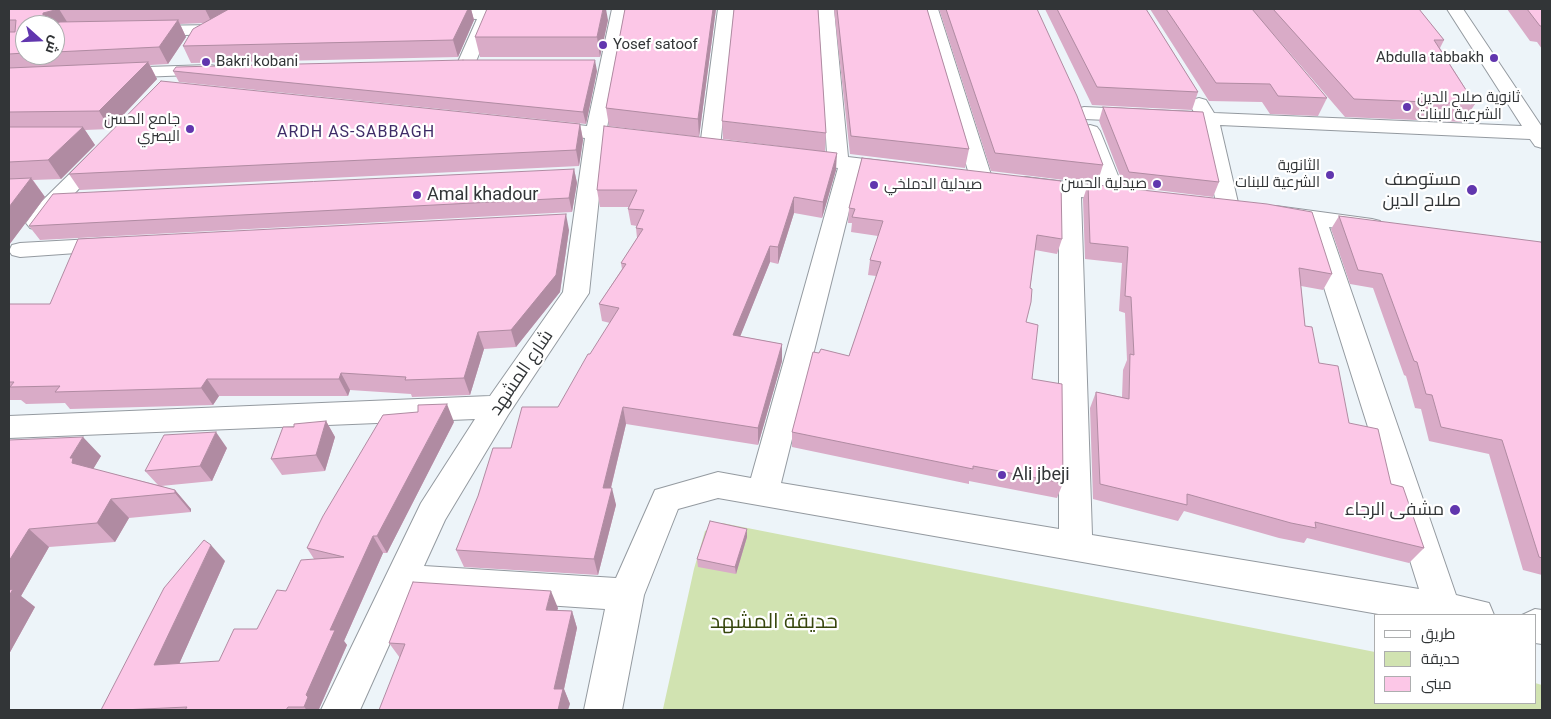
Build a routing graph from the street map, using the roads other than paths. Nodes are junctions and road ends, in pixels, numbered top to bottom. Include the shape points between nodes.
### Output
1 (726, 9) edge
2 (826, 9) edge
3 (930, 9) edge
4 (1455, 9) edge
5 (613, 12) edge
6 (419, 14) edge
7 (487, 14) junction
8 (535, 14) edge
9 (128, 31) edge
10 (447, 64) edge
11 (466, 64) junction
12 (485, 64) edge
13 (223, 70) edge
14 (97, 74) edge
15 (169, 79) junction
16 (1188, 85) edge
17 (193, 91) edge
18 (1208, 118) junction
19 (527, 125) edge
20 (596, 133) junction
21 (1539, 137) edge
22 (101, 140) edge
23 (662, 141) edge
24 (710, 147) edge
25 (779, 155) edge
26 (844, 163) junction
27 (915, 171) edge
28 (1070, 190) junction
29 (1114, 194) junction
30 (1142, 197) edge
31 (1314, 218) junction
32 (1394, 229) edge
33 (129, 244) edge
34 (14, 257) edge
35 (498, 407) junction
36 (9, 427) edge
37 (763, 493) junction
38 (1076, 548) junction
39 (401, 580) junction
40 (626, 595) junction
41 (1443, 609) junction
42 (1470, 614) edge
43 (340, 710) edge
44 (603, 710) edge

1 - 24 street
2 - 26 street
3 - 28 street via 987,179
4 - 21 street
5 - 20 street, شارع المشهد via 599,64
6 - 7 street
7 - 8 street
7 - 11 street
9 - 15 street via 223,26 194,42
10 - 11 street
11 - 12 street
13 - 15 street
14 - 15 street
15 - 17 street
16 - 18 street
18 - 21 street via 1332,117
18 - 29 street via 1080,104
18 - 31 street via 1235,208
19 - 20 street
20 - 23 street
20 - 35 street, شارع المشهد via 581,175 575,221 576,293
22 - 34 street
25 - 26 street
26 - 27 street
26 - 37 street
28 - 29 street
28 - 38 street
29 - 30 street
31 - 32 street
31 - 41 street
33 - 34 street
35 - 36 street
35 - 39 street, شارع المشهد via 432,513
37 - 38 street
37 - 40 street via 718,485 666,500
38 - 41 street
39 - 40 street
39 - 43 street, شارع المشهد
40 - 44 street
41 - 42 street

